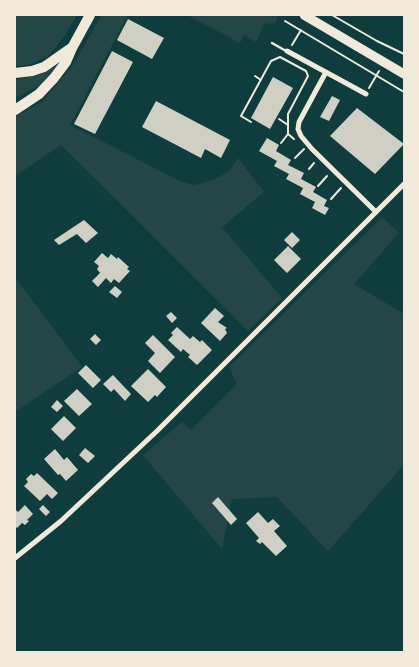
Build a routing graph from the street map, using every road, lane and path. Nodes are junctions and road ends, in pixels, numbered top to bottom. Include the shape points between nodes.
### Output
1 (90, 15) edge
2 (304, 15) edge
3 (332, 15) edge
4 (285, 21) dead end
5 (301, 30) junction
6 (272, 43) dead end
7 (72, 48) junction
8 (288, 52) junction
9 (404, 54) edge
10 (384, 63) junction
11 (326, 72) junction
12 (15, 73) edge
13 (404, 74) edge
14 (254, 76) dead end
15 (376, 76) junction
16 (261, 80) junction
17 (404, 92) edge
18 (366, 94) joint
19 (15, 110) edge
20 (279, 119) dead end
21 (251, 122) dead end
22 (288, 124) junction
23 (288, 134) junction
24 (281, 143) dead end
25 (298, 144) dead end
26 (304, 149) dead end
27 (295, 158) dead end
28 (316, 161) dead end
29 (309, 169) dead end
30 (329, 174) dead end
31 (404, 184) edge
32 (318, 186) dead end
33 (342, 186) dead end
34 (331, 199) dead end
35 (376, 212) junction
36 (15, 558) edge

1 - 7 highway
2 - 10 main road
3 - 9 path
4 - 5 path
5 - 8 path
5 - 15 path
6 - 8 lane
7 - 12 highway via 44,67
7 - 19 highway via 54,78 39,94
8 - 11 street
10 - 13 main road
10 - 15 path
11 - 18 street
11 - 35 street via 298,129 312,149
14 - 16 path
15 - 17 path
15 - 18 path
16 - 21 path via 241,116
16 - 22 path via 271,61 280,57 306,71 308,76 288,114
20 - 22 path
22 - 23 path
23 - 24 path
23 - 25 path
26 - 27 path
28 - 29 path
30 - 32 path
31 - 35 street
33 - 34 path
35 - 36 street via 157,431 61,521

